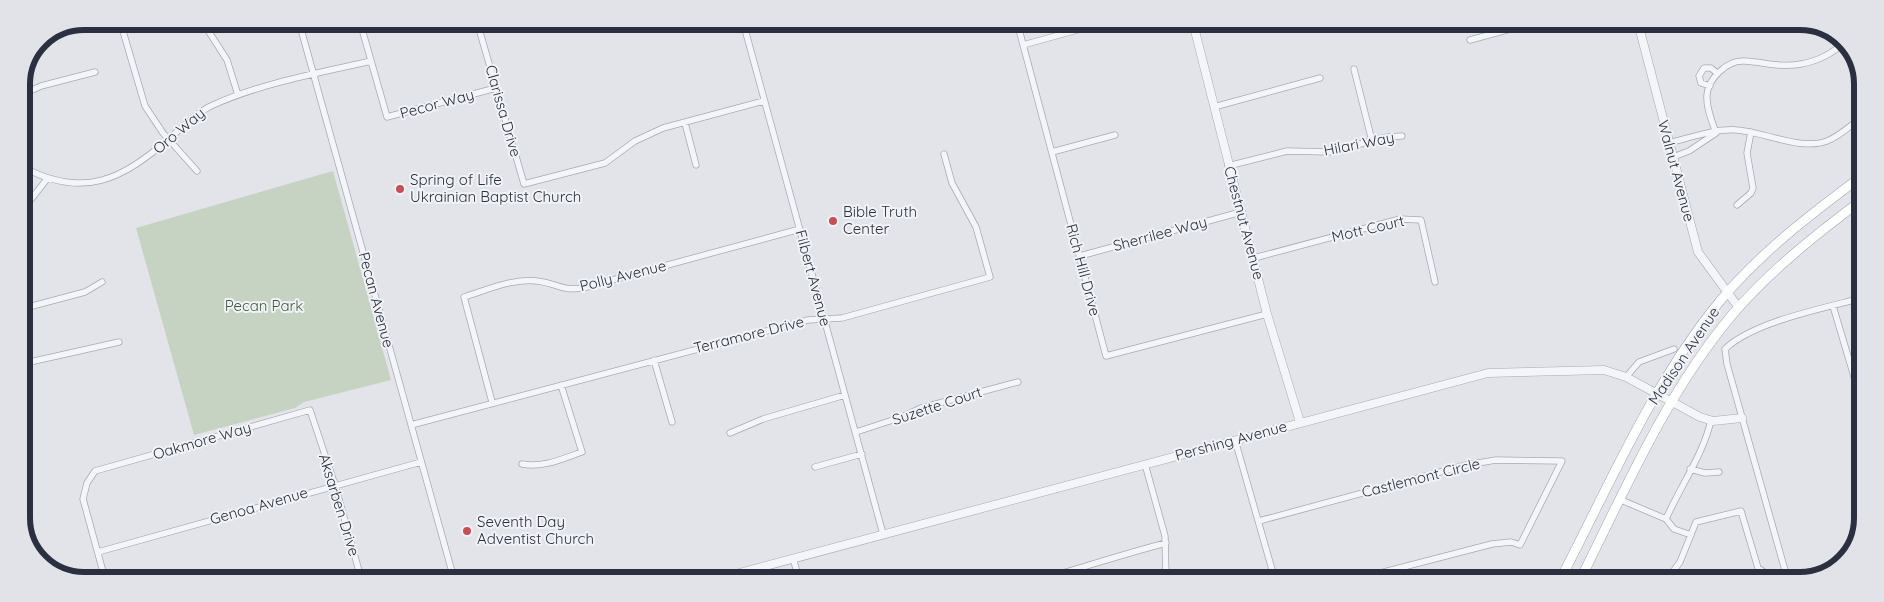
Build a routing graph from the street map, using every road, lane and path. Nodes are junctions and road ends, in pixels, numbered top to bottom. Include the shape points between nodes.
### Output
1 (123, 30) edge
2 (208, 30) edge
3 (301, 30) edge
4 (362, 30) edge
5 (479, 30) edge
6 (745, 30) edge
7 (1019, 30) edge
8 (1077, 30) edge
9 (1195, 30) edge
10 (1507, 30) edge
11 (1640, 30) edge
12 (1470, 40) dead end
13 (1023, 45) junction
14 (1839, 46) edge
15 (371, 61) junction
16 (1354, 68) dead end
17 (95, 72) dead end
18 (1718, 73) junction
19 (314, 75) junction
20 (1320, 78) dead end
21 (1710, 86) junction
22 (496, 88) junction
23 (30, 91) edge
24 (238, 95) junction
25 (764, 100) junction
26 (1214, 107) junction
27 (685, 123) junction
28 (1854, 123) edge
29 (1751, 132) junction
30 (1716, 133) junction
31 (1115, 135) dead end
32 (1402, 136) dead end
33 (169, 139) junction
34 (1372, 141) junction
35 (1669, 143) junction
36 (1052, 152) junction
37 (944, 154) dead end
38 (1673, 157) junction
39 (696, 165) dead end
40 (1228, 166) junction
41 (30, 170) edge
42 (198, 171) dead end
43 (47, 179) junction
44 (1854, 182) edge
45 (30, 203) edge
46 (1737, 205) dead end
47 (1854, 206) edge
48 (1241, 212) junction
49 (800, 229) junction
50 (1080, 256) junction
51 (1254, 258) junction
52 (102, 282) dead end
53 (1435, 282) dead end
54 (1728, 294) junction
55 (1854, 300) edge
56 (1833, 306) junction
57 (30, 307) edge
58 (1739, 308) junction
59 (1267, 314) junction
60 (824, 320) junction
61 (119, 342) dead end
62 (1674, 349) dead end
63 (654, 360) junction
64 (30, 362) edge
65 (1854, 376) edge
66 (1626, 377) junction
67 (1018, 382) dead end
68 (561, 385) junction
69 (1657, 394) junction
70 (845, 396) junction
71 (492, 402) junction
72 (1671, 402) junction
73 (310, 410) joint
74 (1742, 418) junction
75 (1711, 420) junction
76 (672, 422) dead end
77 (1300, 422) junction
78 (411, 425) junction
79 (856, 432) junction
80 (730, 433) dead end
81 (1235, 440) junction
82 (862, 454) junction
83 (420, 462) junction
84 (522, 464) dead end
85 (1145, 464) junction
86 (815, 467) dead end
87 (1690, 469) junction
88 (1719, 472) dead end
89 (335, 485) junction
90 (1621, 500) junction
91 (1666, 519) junction
92 (1259, 521) junction
93 (884, 534) junction
94 (1691, 535) junction
95 (1166, 543) junction
96 (98, 552) junction
97 (793, 558) junction
98 (103, 572) edge
99 (355, 572) edge
100 (452, 572) edge
101 (742, 572) edge
102 (797, 572) edge
103 (1068, 572) edge
104 (1166, 572) edge
105 (1273, 572) edge
106 (1384, 572) edge
107 (1564, 572) edge
108 (1584, 572) edge
109 (1673, 572) edge
110 (1764, 572) edge
111 (1785, 572) edge

1 - 33 street via 143,102
2 - 24 street via 227,60
3 - 19 street, Pecan Avenue
4 - 15 street, Pecor Way
5 - 22 street, Clarissa Drive
6 - 25 street, Filbert Avenue
7 - 13 street, Rich Hill Drive
8 - 13 street
9 - 26 street, Chestnut Avenue
10 - 12 street
11 - 35 street, Walnut Avenue
13 - 36 street, Rich Hill Drive
14 - 18 street via 1818,60 1784,66 1742,60
15 - 19 street, Oro Way
15 - 22 street, Pecor Way via 387,117
16 - 34 street
17 - 23 street
18 - 21 street
18 - 21 street via 1704,68 1699,76 1701,83
19 - 24 street, Oro Way
19 - 78 street, Pecan Avenue
20 - 26 street
21 - 30 street via 1707,95 1709,114
22 - 27 street, Clarissa Drive via 524,184 605,163 648,134
24 - 33 street, Oro Way via 201,112
25 - 27 street, Clarissa Drive
25 - 49 street, Filbert Avenue
26 - 40 street, Chestnut Avenue
27 - 39 street
28 - 29 street via 1820,143 1803,143
29 - 30 street via 1729,130
29 - 46 street via 1747,153 1753,188
30 - 35 street via 1707,132
30 - 38 street via 1689,151
31 - 36 street
32 - 34 street, Hilari Way
33 - 42 street
33 - 43 street, Oro Way via 140,164 111,179 83,184
34 - 40 street, Hilari Way via 1322,153 1287,151
35 - 38 street, Walnut Avenue
36 - 50 street, Rich Hill Drive
37 - 60 street, Terramore Drive via 952,183 976,227 990,276 842,318
38 - 54 street, Walnut Avenue via 1698,252
40 - 48 street, Chestnut Avenue
41 - 43 street, Oro Way
43 - 45 street
44 - 54 main road, Madison Avenue via 1779,241
47 - 58 main road, Madison Avenue via 1799,249
48 - 50 street, Sherrilee Way
48 - 51 street, Chestnut Avenue
49 - 60 street, Filbert Avenue
49 - 71 street, Polly Avenue via 583,288 562,289 546,282 528,280 464,297
50 - 59 street, Rich Hill Drive via 1106,356
51 - 53 street, Mott Court via 1400,219 1421,220
51 - 59 street, Chestnut Avenue
52 - 57 street via 85,292
54 - 58 street, Walnut Avenue
54 - 69 main road, Madison Avenue via 1688,344
55 - 56 street
56 - 65 street
56 - 74 street via 1756,330 1725,349
58 - 72 main road, Madison Avenue
59 - 77 street, Chestnut Avenue
60 - 63 street, Terramore Drive via 808,320
60 - 70 street, Filbert Avenue
61 - 64 street
62 - 66 street via 1639,362
63 - 68 street, Terramore Drive
63 - 76 street
66 - 69 street, Pershing Avenue
66 - 77 street, Pershing Avenue via 1596,369 1488,373
67 - 79 street, Suzette Court via 921,408
68 - 71 street, Terramore Drive
68 - 84 street via 582,452 547,464
69 - 72 street, Pershing Avenue
69 - 107 main road, Madison Avenue
70 - 79 street, Filbert Avenue
70 - 80 street via 763,419
71 - 78 street, Terramore Drive
72 - 75 street, Pershing Avenue via 1690,414
72 - 90 main road, Madison Avenue
73 - 89 street, Aksarben Drive
73 - 96 street, Oakmore Way via 95,471 83,498
74 - 75 street, Pershing Avenue
74 - 111 street
75 - 87 street via 1707,441
77 - 81 street, Pershing Avenue
78 - 83 street, Pecan Avenue
79 - 82 street, Filbert Avenue
81 - 85 street, Pershing Avenue
81 - 92 street
82 - 86 street
82 - 93 street, Filbert Avenue
83 - 89 street, Genoa Avenue
83 - 100 street, Pecan Avenue
85 - 93 street, Pershing Avenue
85 - 95 street
87 - 88 street
87 - 91 street
89 - 96 street, Genoa Avenue
89 - 99 street, Aksarben Drive via 359,571
90 - 91 street
90 - 108 main road, Madison Avenue
91 - 94 street via 1674,529
92 - 105 street
92 - 106 street, Castlemont Circle via 1466,464 1496,460 1562,461 1520,545 1512,542 1492,544
93 - 97 street, Pershing Avenue
94 - 109 street
94 - 110 street via 1696,522 1741,511 1758,568
95 - 103 street via 1116,555
95 - 104 street
96 - 98 street
97 - 101 street, Pershing Avenue
97 - 102 street

